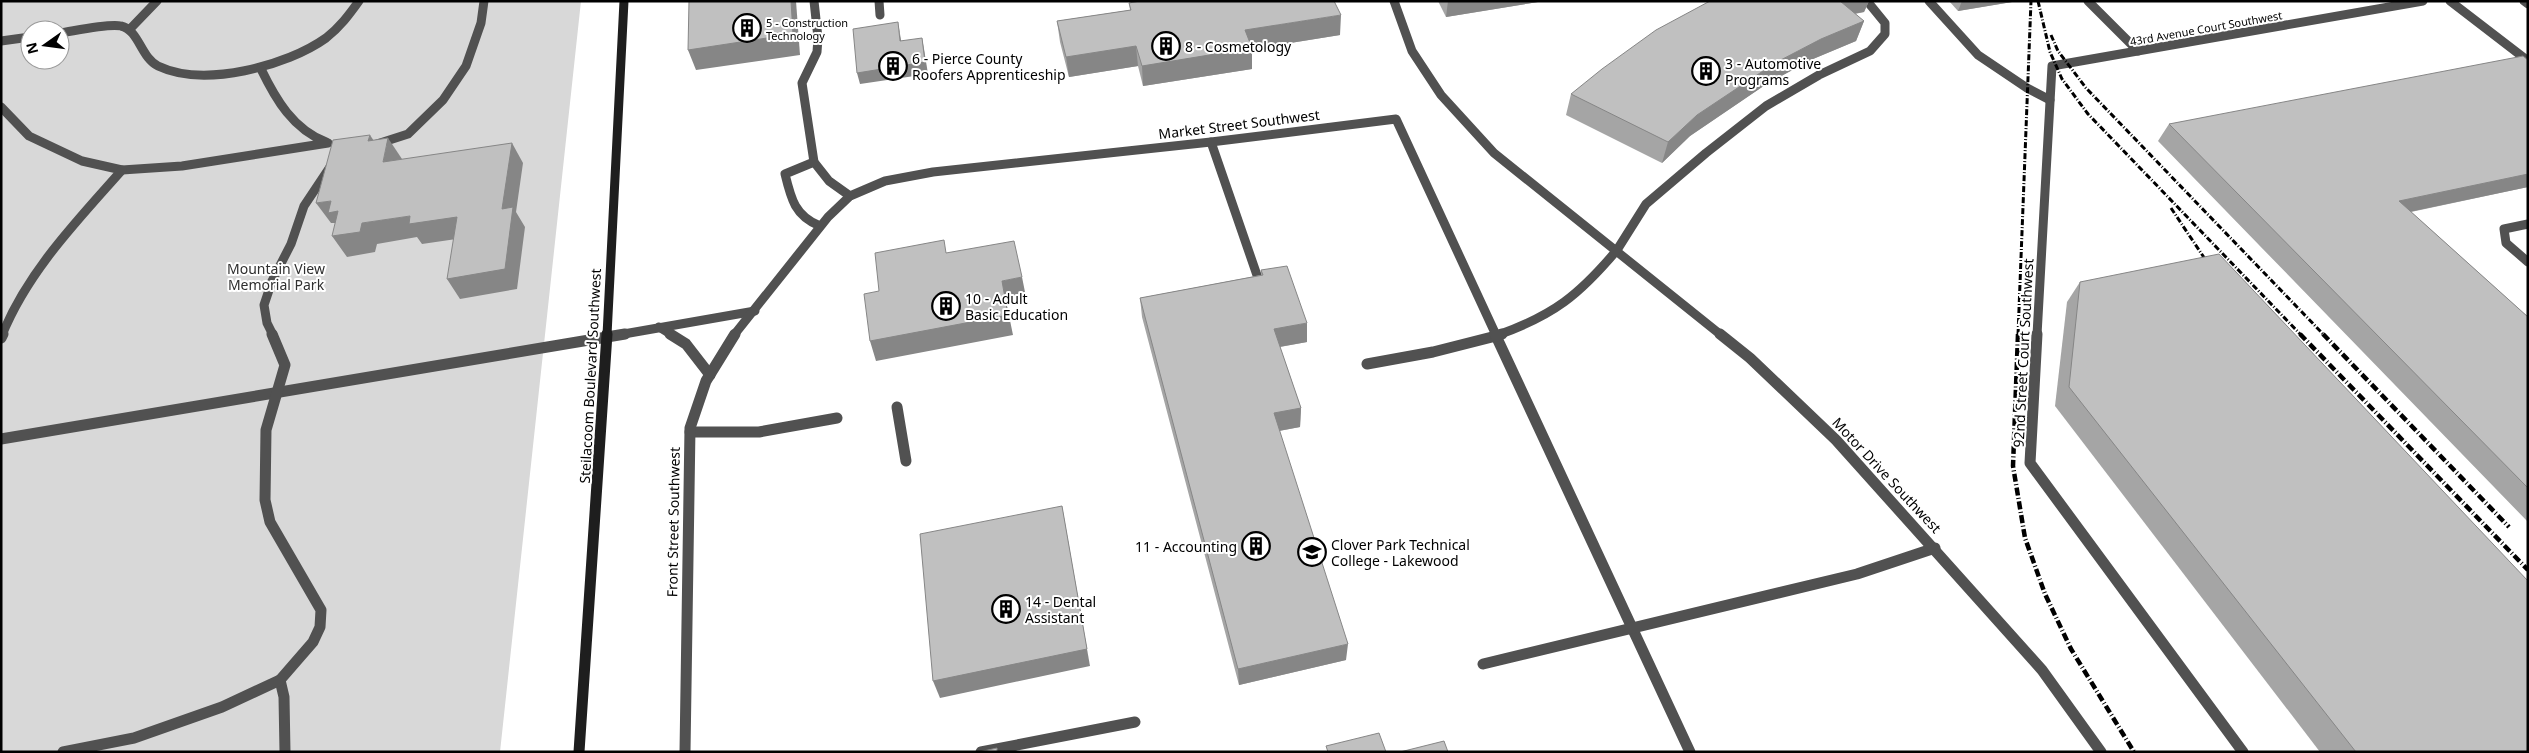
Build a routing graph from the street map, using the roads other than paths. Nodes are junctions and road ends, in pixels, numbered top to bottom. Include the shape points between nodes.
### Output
1 (158, 1) edge
2 (359, 1) edge
3 (484, 1) edge
4 (624, 1) edge
5 (814, 1) edge
6 (879, 1) edge
7 (1394, 1) edge
8 (1867, 1) edge
9 (1929, 1) edge
10 (2088, 1) edge
11 (2423, 1) edge
12 (2450, 1) edge
13 (2524, 1) edge
14 (2528, 4) edge
15 (880, 14) dead end
16 (130, 29) junction
17 (70, 32) edge
18 (20, 38) edge
19 (1, 41) edge
20 (2138, 51) junction
21 (2528, 61) edge
22 (2052, 66) joint
23 (260, 69) junction
24 (2050, 100) junction
25 (1, 108) edge
26 (1211, 142) junction
27 (372, 145) edge
28 (334, 148) junction
29 (814, 162) junction
30 (122, 170) junction
31 (850, 196) junction
32 (2528, 224) edge
33 (820, 226) junction
34 (1617, 250) junction
35 (2528, 262) edge
36 (1259, 281) edge
37 (755, 311) junction
38 (658, 327) junction
39 (1496, 336) junction
40 (607, 337) junction
41 (1, 338) edge
42 (1368, 364) dead end
43 (710, 375) junction
44 (276, 391) junction
45 (897, 408) dead end
46 (837, 418) dead end
47 (690, 432) junction
48 (1, 440) edge
49 (906, 461) dead end
50 (1935, 548) junction
51 (1632, 626) junction
52 (1483, 664) dead end
53 (280, 680) junction
54 (1135, 722) dead end
55 (63, 752) edge
56 (285, 752) edge
57 (579, 752) edge
58 (685, 752) edge
59 (982, 752) edge
60 (1690, 752) edge
61 (2102, 752) edge
62 (2243, 752) edge

1 - 16 street
2 - 23 street via 355,11 325,40
3 - 27 street via 481,23 466,66 444,100 408,134
4 - 40 main road, Steilacoom Boulevard Southwest
5 - 29 street via 817,52 802,83
6 - 15 street
7 - 34 street, Motor Drive Southwest via 1412,51 1441,95 1494,153
8 - 34 street via 1885,23 1885,34 1870,51 1820,75 1759,112 1646,204
9 - 24 street via 1978,54
10 - 20 street
11 - 20 street, 43rd Avenue Court Southwest
12 - 21 street
13 - 14 street
16 - 17 street via 119,26
16 - 23 street via 140,49 158,66 182,74 222,76
18 - 19 street
20 - 22 street, 43rd Avenue Court Southwest
22 - 24 street, 92nd Street Court Southwest
23 - 28 street via 276,100 312,139
24 - 62 street, 92nd Street Court Southwest via 2030,463
25 - 30 street via 29,136 82,161
26 - 31 street, Market Street Southwest via 907,176 885,181
26 - 36 street
26 - 39 street, Market Street Southwest via 1396,119
28 - 30 street
28 - 44 street via 304,206 264,305 267,323 285,365
29 - 31 street via 829,181
29 - 33 street via 785,174 793,204 804,220
30 - 41 street via 54,250 23,295
31 - 33 street, Market Street Southwest
32 - 35 street via 2504,229 2506,243
33 - 37 street, Market Street Southwest
34 - 39 street via 1590,283 1567,302 1536,322
34 - 50 street, Motor Drive Southwest via 1750,358 1836,440
37 - 38 street
37 - 43 street, Front Street Southwest via 733,337
38 - 40 street
38 - 43 street via 686,344
39 - 42 street
39 - 51 street
40 - 44 street
40 - 57 main road, Steilacoom Boulevard Southwest
43 - 47 street, Front Street Southwest via 697,402
44 - 48 street
44 - 53 street via 266,430 265,500 270,522 321,610 320,626 313,642
45 - 49 street
46 - 47 street via 759,432
47 - 58 street, Front Street Southwest
50 - 51 street via 1857,574
50 - 61 street, Motor Drive Southwest via 2042,670
51 - 52 street
51 - 60 street
53 - 55 street via 222,707 134,738
53 - 56 street via 284,697
54 - 59 street

